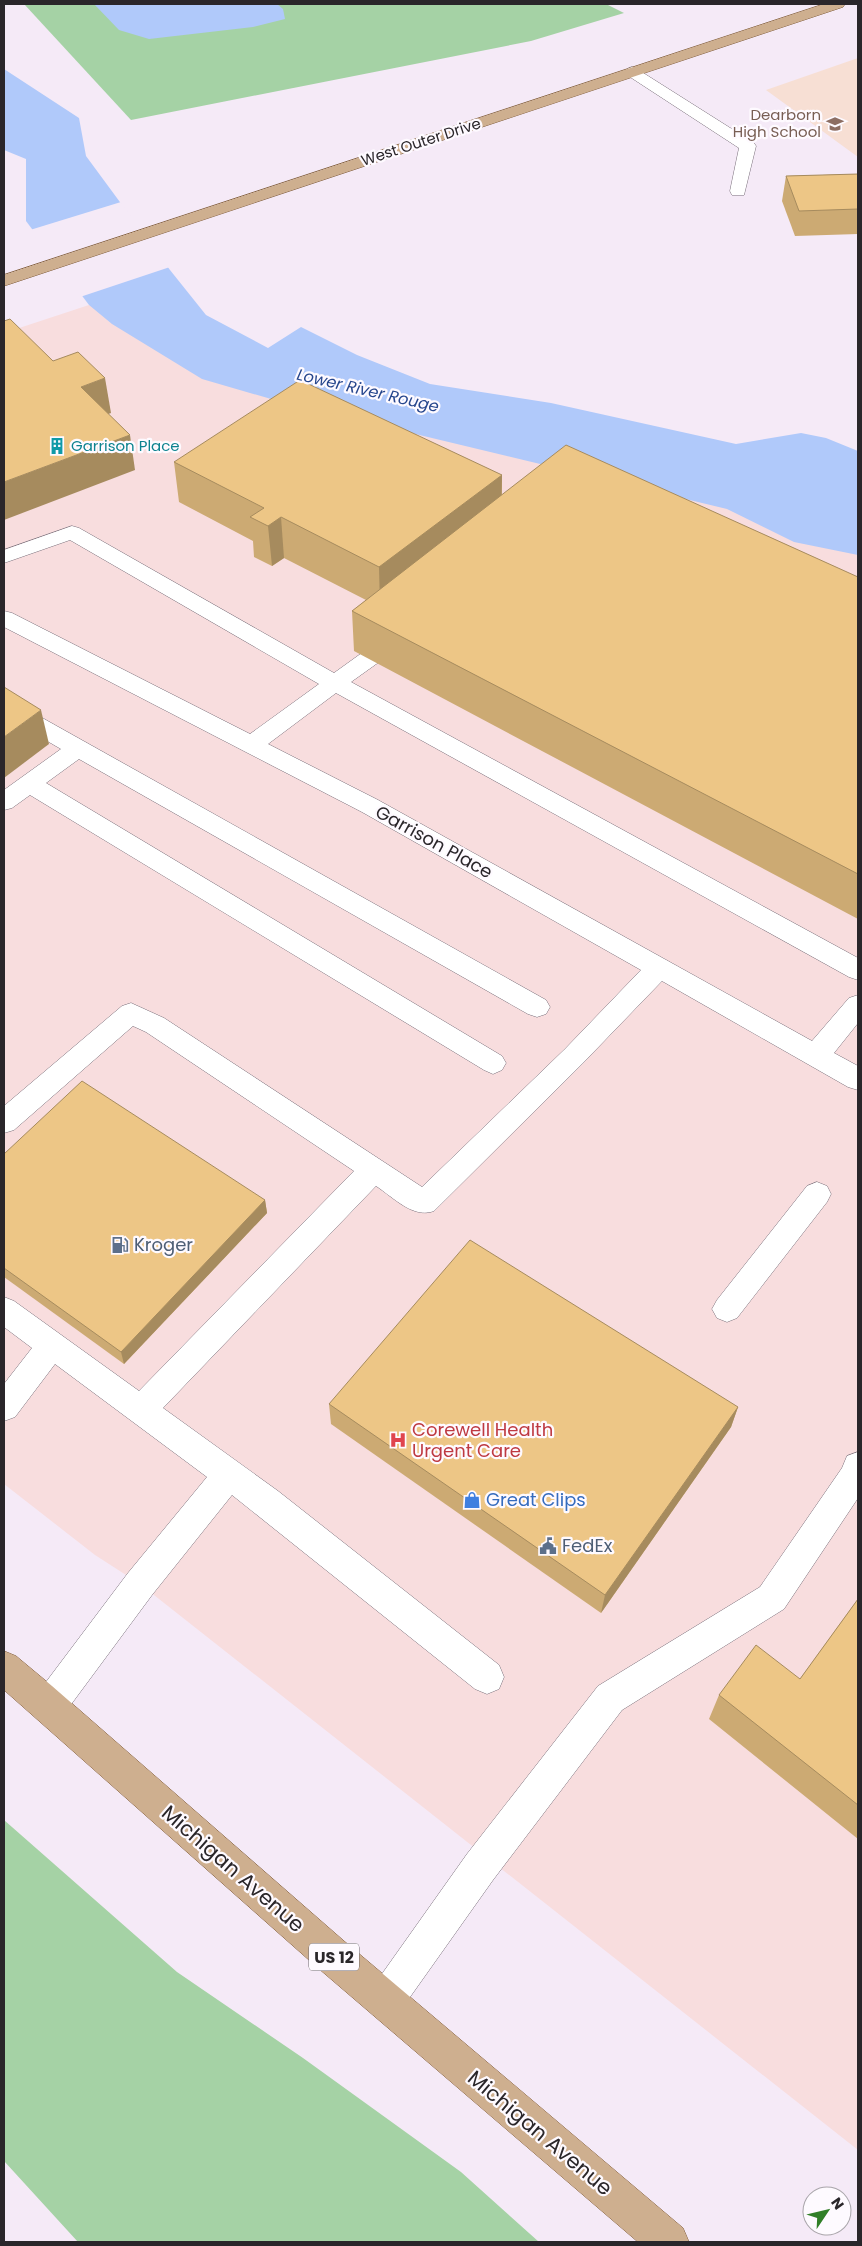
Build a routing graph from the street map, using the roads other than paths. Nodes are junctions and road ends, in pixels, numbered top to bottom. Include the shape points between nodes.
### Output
1 (838, 4) edge
2 (632, 72) junction
3 (738, 191) dead end
4 (4, 280) edge
5 (4, 557) edge
6 (4, 618) edge
7 (413, 634) edge
8 (335, 683) junction
9 (4, 706) edge
10 (251, 745) junction
11 (78, 748) junction
12 (29, 784) junction
13 (4, 802) edge
14 (659, 968) junction
15 (858, 970) edge
16 (858, 1006) edge
17 (538, 1007) dead end
18 (816, 1055) junction
19 (493, 1063) dead end
20 (858, 1079) edge
21 (4, 1122) edge
22 (374, 1168) junction
23 (817, 1194) dead end
24 (727, 1309) dead end
25 (4, 1310) edge
26 (52, 1345) junction
27 (4, 1407) edge
28 (141, 1410) junction
29 (858, 1466) edge
30 (229, 1474) junction
31 (4, 1668) edge
32 (487, 1677) dead end
33 (49, 1706) junction
34 (385, 2001) junction
35 (669, 2242) edge

1 - 2 main road, West Outer Drive
2 - 3 street via 748,146
2 - 4 main road, West Outer Drive
5 - 8 street via 72,532
6 - 10 street, Garrison Place
7 - 8 street
8 - 10 street
8 - 15 street
9 - 11 street
10 - 14 street, Garrison Place via 370,806
11 - 12 street
11 - 17 street
12 - 13 street
12 - 19 street
14 - 18 street, Garrison Place
14 - 22 street via 424,1203
16 - 18 street
18 - 20 street, Garrison Place
21 - 22 street via 131,1013 156,1025
22 - 28 street
23 - 24 street
25 - 26 street
26 - 27 street
26 - 28 street
28 - 30 street
29 - 34 street via 856,1474 772,1598 610,1698 480,1866
30 - 32 street
30 - 33 street via 140,1584
31 - 33 main road, Michigan Avenue / US 12
33 - 34 main road, Michigan Avenue / US 12
34 - 35 main road, Michigan Avenue / US 12

